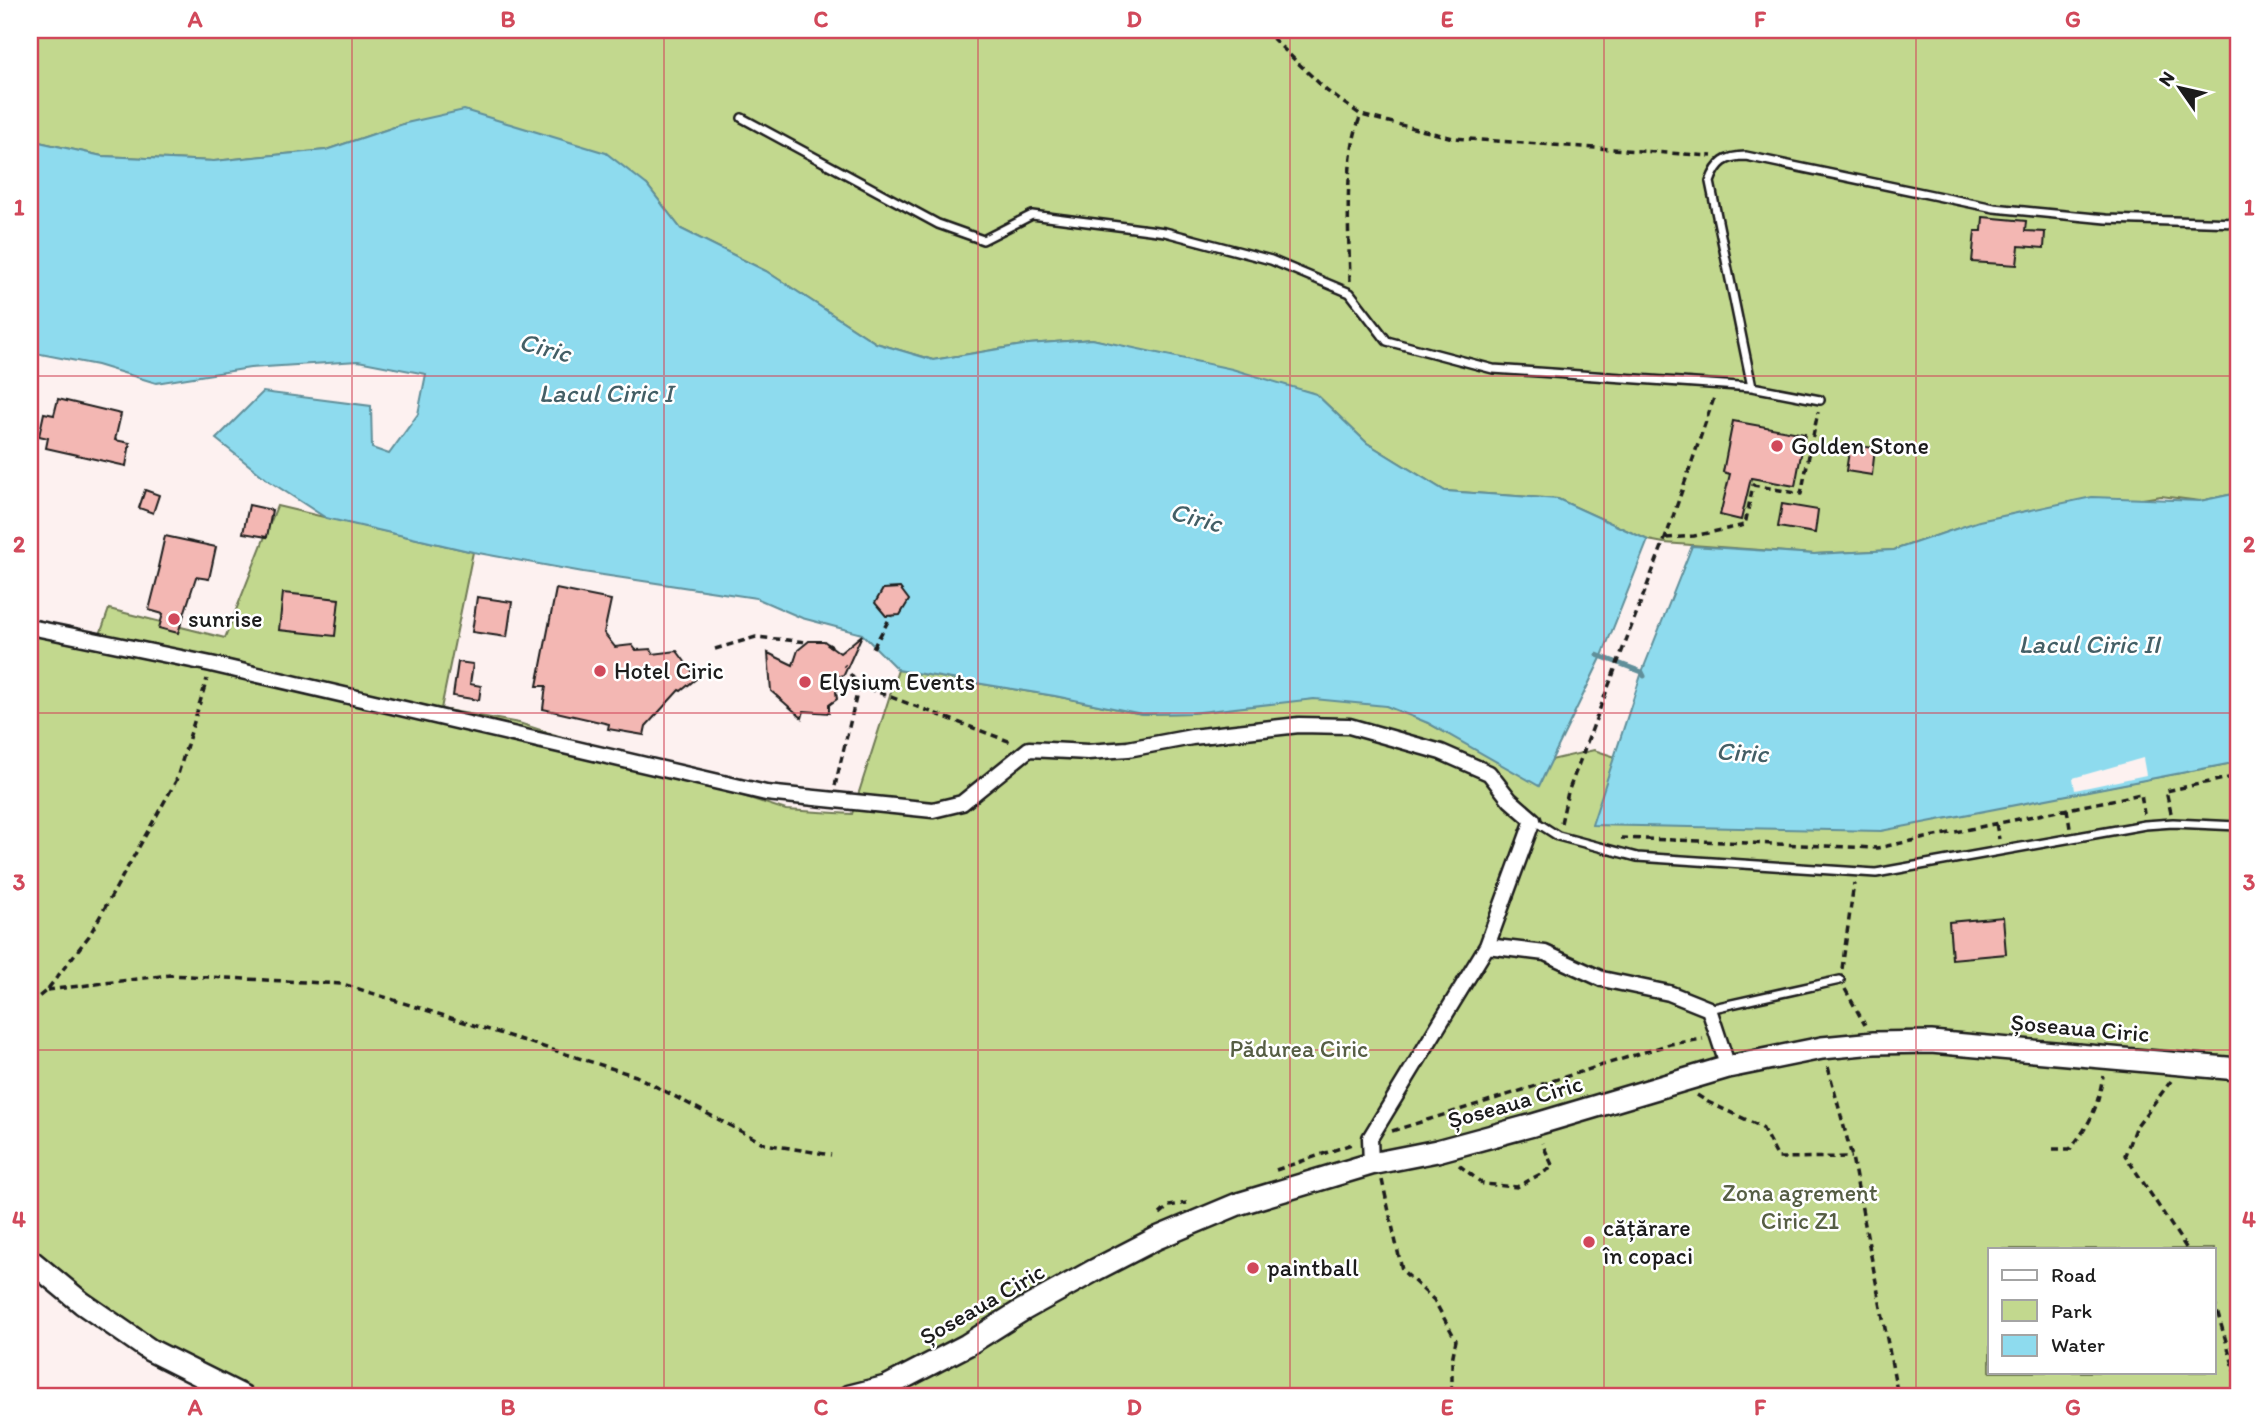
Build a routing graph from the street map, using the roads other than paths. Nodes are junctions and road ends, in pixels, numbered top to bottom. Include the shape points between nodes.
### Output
1 (742, 118) dead end
2 (2238, 223) edge
3 (1752, 387) junction
4 (1820, 400) dead end
5 (30, 627) edge
6 (1534, 820) junction
7 (2238, 826) edge
8 (1487, 946) junction
9 (1840, 980) road end
10 (1709, 1009) junction
11 (1728, 1067) junction
12 (2238, 1069) edge
13 (1371, 1164) junction
14 (30, 1260) edge
15 (242, 1396) edge
16 (850, 1396) edge

1 - 3 lane via 937,224 983,240 1032,215 1166,232 1270,260 1350,293 1387,341 1493,369
2 - 3 lane via 2106,219 1994,208 1731,156 1721,161 1710,182
3 - 4 lane
5 - 6 street via 211,664 766,793 933,810 962,803 1030,749 1115,750 1299,724 1349,726 1441,752 1489,773 1510,800
6 - 7 lane via 1558,836 1637,858 1856,873 2145,825
6 - 8 street
8 - 10 street via 1545,953 1602,979 1669,993
8 - 13 street via 1370,1138
9 - 10 lane
10 - 11 street
11 - 12 main road, Șoseaua Ciric via 1822,1048 1931,1042
11 - 13 main road, Șoseaua Ciric via 1533,1125
13 - 16 main road, Șoseaua Ciric via 1238,1204 1157,1238 886,1387
14 - 15 main road via 150,1350

